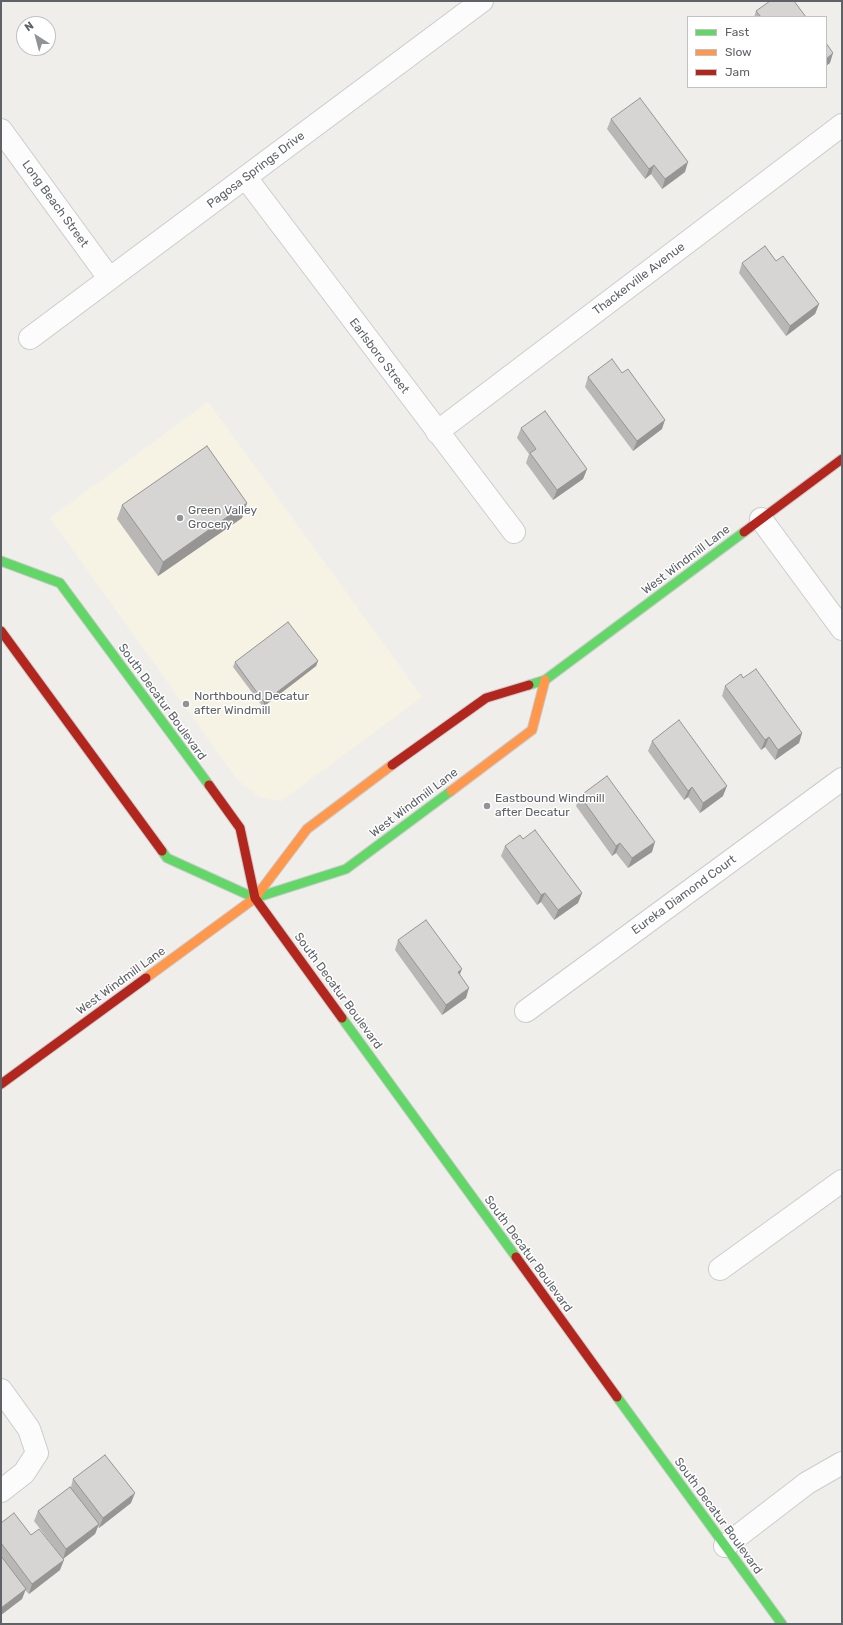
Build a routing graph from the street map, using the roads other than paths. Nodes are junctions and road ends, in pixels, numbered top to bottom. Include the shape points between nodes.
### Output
1 (482, 1) edge
2 (842, 125) edge
3 (1, 130) edge
4 (246, 178) junction
5 (109, 278) junction
6 (30, 338) dead end
7 (437, 432) junction
8 (842, 459) edge
9 (761, 519) junction
10 (514, 532) dead end
11 (1, 561) edge
12 (842, 629) edge
13 (1, 631) edge
14 (545, 680) junction
15 (842, 779) edge
16 (255, 898) junction
17 (526, 1011) dead end
18 (1, 1084) edge
19 (842, 1181) edge
20 (720, 1269) dead end
21 (1, 1390) edge
22 (842, 1463) edge
23 (1, 1491) edge
24 (725, 1546) junction
25 (782, 1624) edge

1 - 4 street, Pagosa Springs Drive
2 - 7 street, Thackerville Avenue
3 - 5 street, Long Beach Street
4 - 5 street, Pagosa Springs Drive
4 - 7 street, Earlsboro Street
5 - 6 street, Pagosa Springs Drive
7 - 10 street, Earlsboro Street
8 - 9 main road, West Windmill Lane
9 - 12 street
9 - 14 main road, West Windmill Lane
11 - 16 main road, South Decatur Boulevard via 60,583 240,828
13 - 16 main road, South Decatur Boulevard via 167,858
14 - 16 main road, West Windmill Lane via 486,698 307,829
14 - 16 main road, West Windmill Lane via 532,730 526,735 346,869
15 - 17 street, Eureka Diamond Court
16 - 18 main road, West Windmill Lane
16 - 24 main road, South Decatur Boulevard
19 - 20 street
21 - 23 street via 29,1429 37,1453 24,1473
22 - 24 street via 807,1483
24 - 25 main road, South Decatur Boulevard

